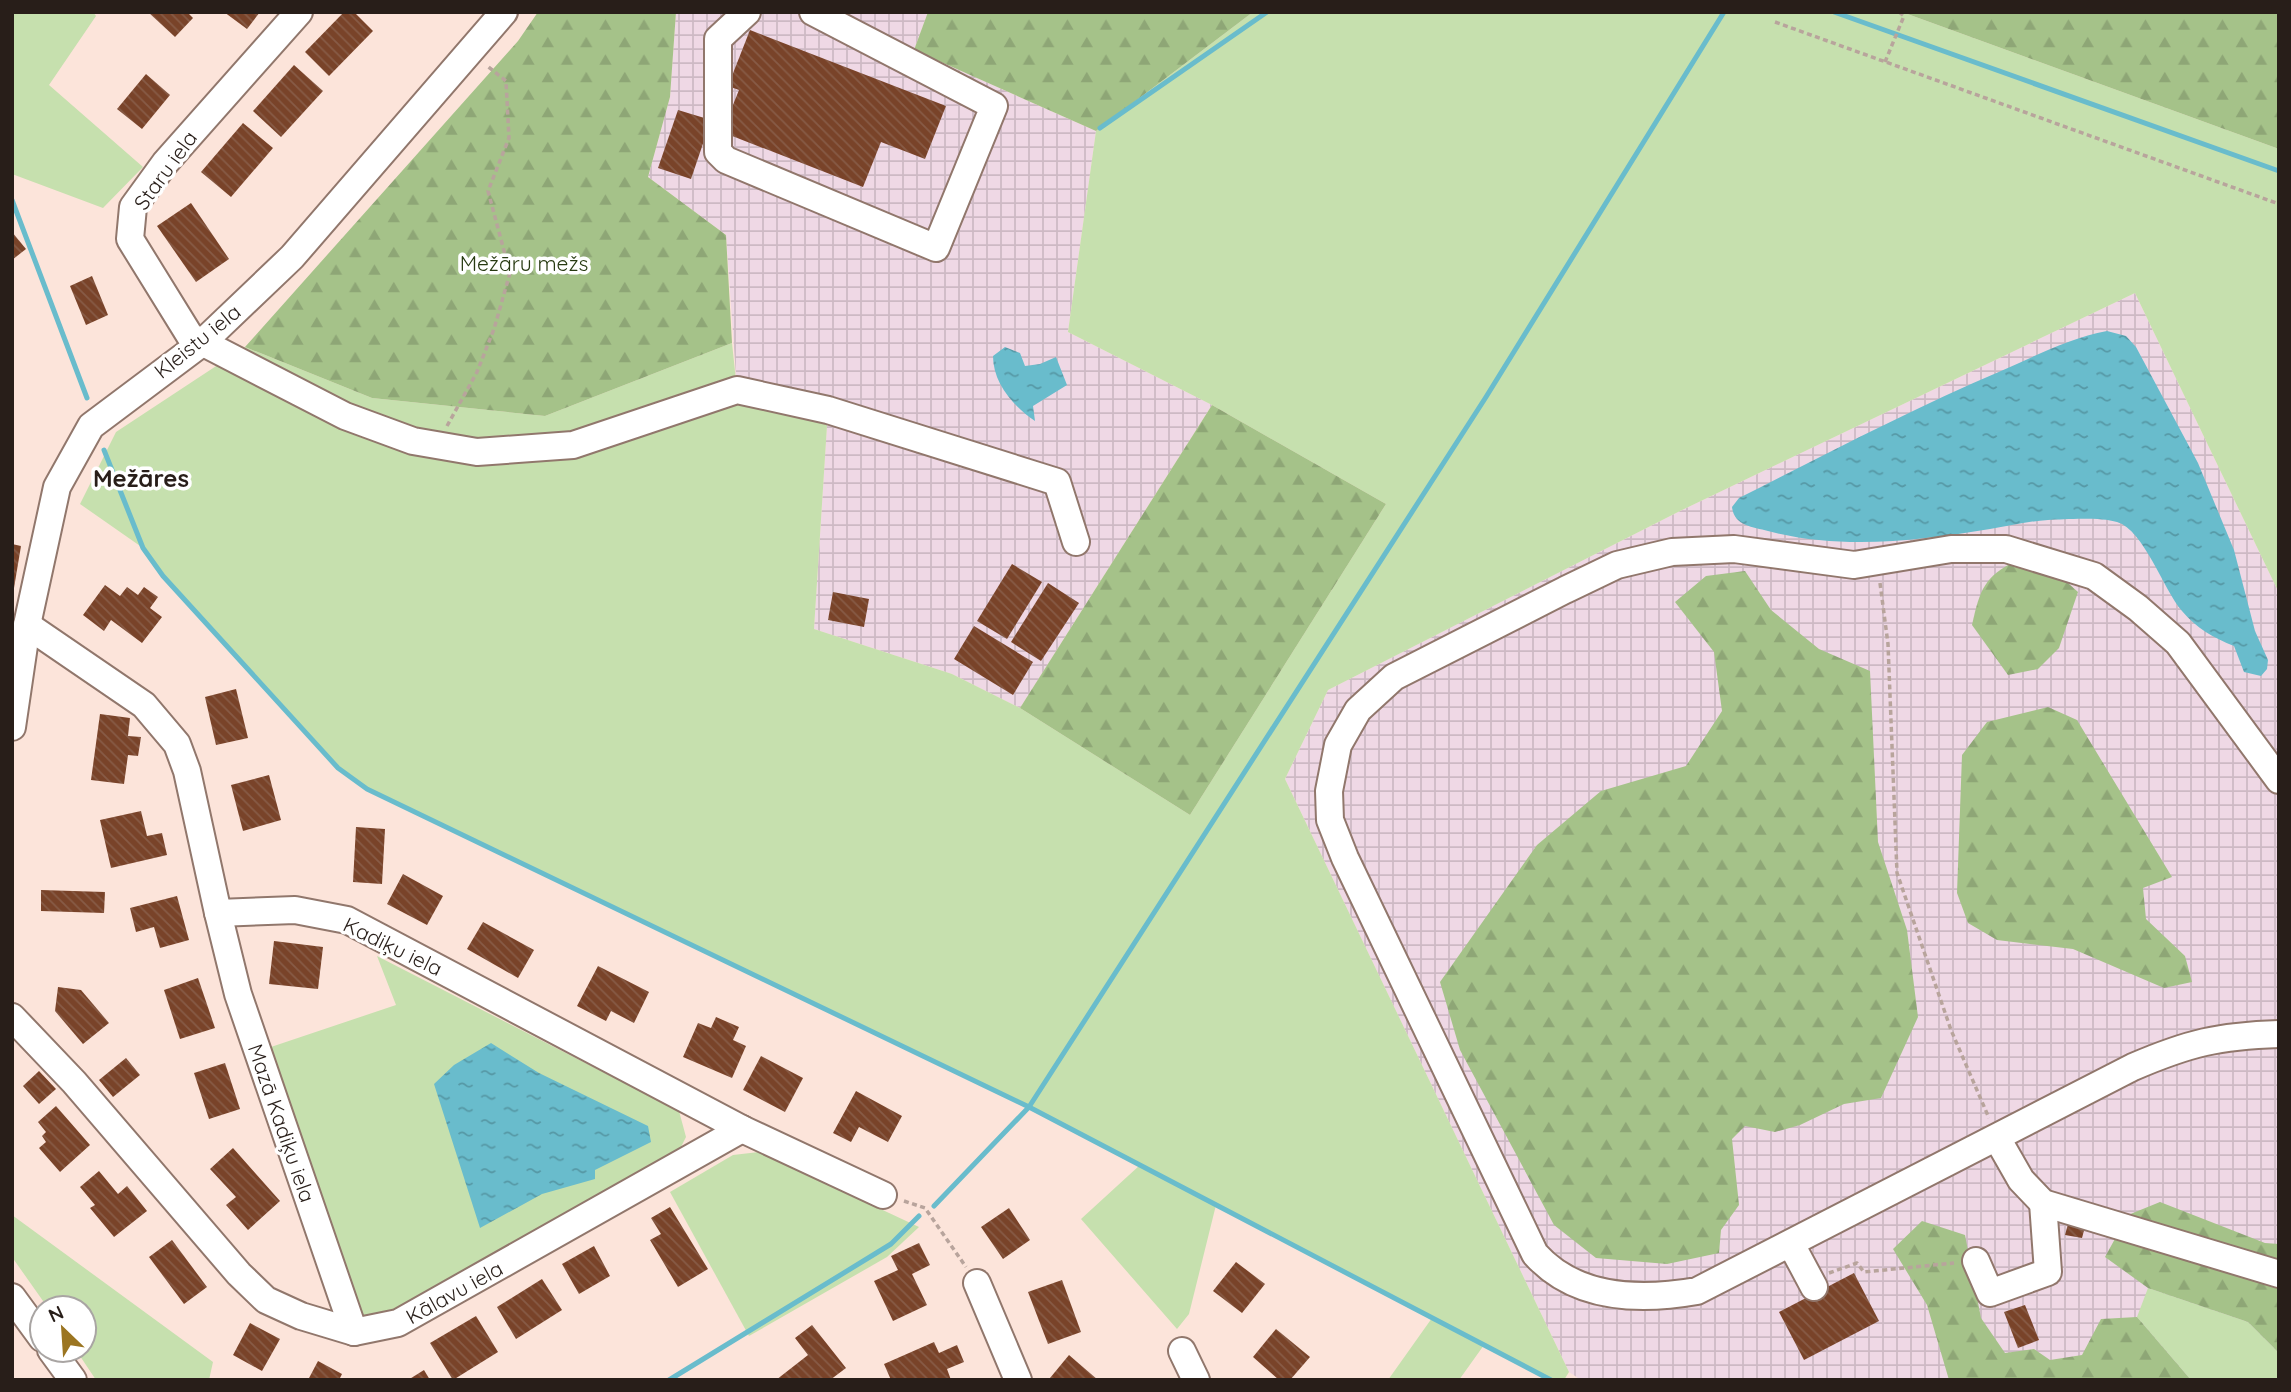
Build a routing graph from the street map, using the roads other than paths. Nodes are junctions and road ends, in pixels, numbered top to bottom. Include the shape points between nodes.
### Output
1 (299, 12) edge
2 (504, 12) edge
3 (747, 12) edge
4 (813, 12) edge
5 (202, 342) junction
6 (1076, 542) dead end
7 (27, 625) junction
8 (12, 727) edge
9 (2279, 780) edge
10 (218, 913) junction
11 (12, 1017) edge
12 (2279, 1034) edge
13 (741, 1129) junction
14 (1997, 1138) junction
15 (883, 1195) road end
16 (2043, 1203) junction
17 (1791, 1244) junction
18 (1976, 1261) road end
19 (2279, 1274) edge
20 (977, 1283) road end
21 (1813, 1284) road end
22 (12, 1297) edge
23 (28, 1319) edge
24 (354, 1332) junction
25 (1182, 1351) dead end
26 (61, 1364) edge
27 (73, 1380) edge
28 (1018, 1380) edge
29 (1196, 1380) edge

1 - 5 street, Staru iela via 165,163 133,207 130,239 190,336
2 - 5 street, Kleistu iela via 292,257
3 - 4 street via 718,38 718,152 726,160 936,248 994,106
5 - 6 street, Staru iela via 345,416 413,441 477,452 573,445 737,390 828,410 1057,482
5 - 7 street, Kleistu iela via 91,426 57,487
7 - 8 street, Kleistu iela
7 - 10 street via 144,705 177,744
9 - 17 street via 2178,643 2138,608 2094,576 2006,549 1951,550 1854,565 1734,549 1672,552 1617,565 1394,677 1358,710 1338,745 1329,790 1330,820 1535,1254 1550,1271 1577,1287 1657,1298 1697,1291
10 - 13 street, Kadiķu iela via 295,910 347,920
10 - 24 street, Mazā Kadiķu iela via 238,994
11 - 24 street, Kālavu iela via 266,1300 301,1317
12 - 14 street via 2224,1036 2180,1047
13 - 15 street, Kadiķu iela
13 - 24 street, Kālavu iela via 398,1323
14 - 16 street via 2021,1180
14 - 17 street
16 - 18 street via 2048,1272 1990,1293
16 - 19 street
17 - 21 street
20 - 28 street
22 - 23 street
25 - 29 street
26 - 27 street

